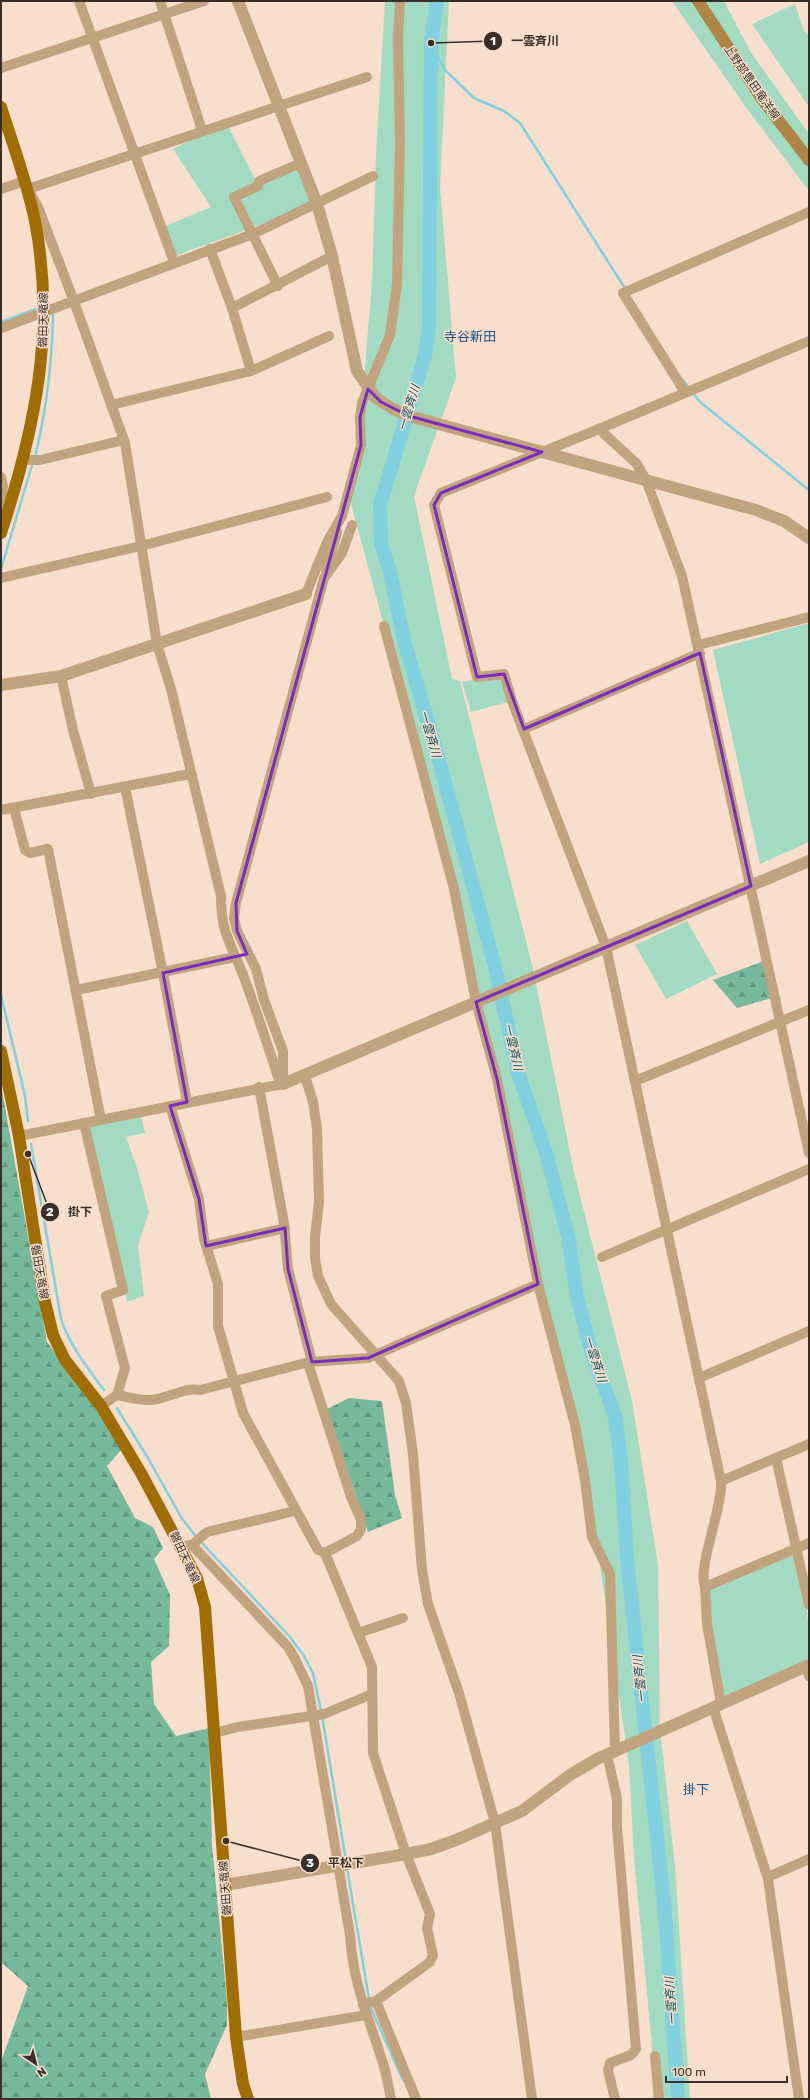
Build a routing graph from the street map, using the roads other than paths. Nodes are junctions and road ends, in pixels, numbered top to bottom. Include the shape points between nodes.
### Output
1 (79, 1) edge
2 (160, 1) edge
3 (204, 1) edge
4 (238, 1) edge
5 (400, 1) edge
6 (698, 1) edge
7 (164, 14) junction
8 (92, 38) junction
9 (1, 68) edge
10 (367, 77) dead end
11 (278, 104) junction
12 (1, 107) edge
13 (202, 130) junction
14 (133, 152) junction
15 (809, 160) edge
16 (301, 163) junction
17 (372, 176) dead end
18 (26, 185) junction
19 (1, 189) edge
20 (317, 204) junction
21 (809, 212) edge
22 (253, 234) junction
23 (210, 249) junction
24 (332, 256) junction
25 (41, 261) junction
26 (174, 262) junction
27 (64, 275) junction
28 (278, 286) junction
29 (73, 300) junction
30 (232, 308) junction
31 (44, 312) junction
32 (1, 328) edge
33 (329, 336) dead end
34 (809, 341) edge
35 (251, 371) junction
36 (368, 389) junction
37 (686, 392) junction
38 (111, 405) junction
39 (600, 430) junction
40 (124, 440) junction
41 (542, 452) junction
42 (23, 460) junction
43 (1, 477) edge
44 (646, 480) junction
45 (327, 497) dead end
46 (3, 512) edge
47 (342, 516) junction
48 (352, 524) dead end
49 (1, 533) edge
50 (809, 538) edge
51 (141, 546) junction
52 (1, 578) edge
53 (324, 578) junction
54 (306, 594) joint
55 (809, 618) edge
56 (384, 626) dead end
57 (156, 644) junction
58 (699, 649) junction
59 (61, 676) junction
60 (1, 685) edge
61 (524, 729) junction
62 (190, 774) junction
63 (125, 787) junction
64 (91, 794) junction
65 (14, 808) junction
66 (1, 810) edge
67 (809, 861) edge
68 (751, 886) junction
69 (606, 947) junction
70 (235, 957) junction
71 (163, 973) junction
72 (76, 990) junction
73 (476, 1002) junction
74 (809, 1010) edge
75 (780, 1022) junction
76 (1, 1051) edge
77 (305, 1076) junction
78 (635, 1081) junction
79 (282, 1083) junction
80 (259, 1087) junction
81 (187, 1102) junction
82 (170, 1106) junction
83 (101, 1120) junction
84 (84, 1123) junction
85 (19, 1136) junction
86 (809, 1153) edge
87 (809, 1169) edge
88 (285, 1228) junction
89 (668, 1230) junction
90 (206, 1246) junction
91 (602, 1258) dead end
92 (538, 1284) junction
93 (809, 1331) edge
94 (376, 1355) junction
95 (310, 1363) junction
96 (698, 1378) junction
97 (234, 1383) junction
98 (117, 1395) junction
99 (101, 1406) junction
100 (809, 1444) edge
101 (776, 1458) junction
102 (721, 1481) junction
103 (295, 1510) junction
104 (192, 1543) junction
105 (809, 1543) edge
106 (796, 1548) junction
107 (325, 1552) junction
108 (705, 1587) junction
109 (809, 1605) edge
110 (403, 1618) dead end
111 (358, 1633) junction
112 (808, 1669) edge
113 (372, 1694) junction
114 (717, 1706) junction
115 (318, 1715) junction
116 (214, 1733) junction
117 (615, 1751) junction
118 (495, 1823) junction
119 (406, 1854) junction
120 (809, 1859) edge
121 (343, 1864) junction
122 (768, 1877) junction
123 (225, 1885) junction
124 (376, 2001) junction
125 (364, 2010) junction
126 (236, 2037) junction
127 (654, 2056) dead end
128 (248, 2099) edge
129 (391, 2099) edge
130 (416, 2099) edge
131 (532, 2099) edge
132 (615, 2099) edge
133 (659, 2099) edge
134 (799, 2099) edge

1 - 8 street
2 - 7 street
3 - 7 street
4 - 11 street
5 - 36 street via 397,284 390,335
6 - 15 main road, 上野部豊田竜洋線 via 762,100
7 - 8 street
7 - 13 street
8 - 9 street
8 - 14 street
10 - 11 street
11 - 13 street
11 - 16 street
12 - 18 main road, 磐田天竜線
13 - 14 street
14 - 18 street
14 - 26 street
16 - 20 street
16 - 22 street via 259,180 258,186 234,197
17 - 20 street
18 - 19 street
18 - 25 main road, 磐田天竜線
18 - 27 street via 38,207
20 - 22 street
20 - 24 street
21 - 37 street via 623,293
22 - 23 street
22 - 28 street
23 - 26 street
23 - 30 street
24 - 28 street
24 - 36 street via 354,360 357,371
25 - 27 street via 50,262
25 - 31 main road, 磐田天竜線
26 - 29 street
27 - 29 street
28 - 30 street
29 - 31 street
29 - 38 street
30 - 35 street
31 - 32 street
31 - 42 main road, 磐田天竜線 via 40,376
33 - 35 street
34 - 37 street
35 - 38 street
36 - 41 street via 381,402 409,416
36 - 47 street via 360,417 361,445
37 - 39 street
38 - 40 street
39 - 41 street
39 - 44 street via 637,464
40 - 42 street via 40,460
40 - 51 street
41 - 44 street
41 - 61 street via 441,493 434,505 478,677 504,674
42 - 46 main road, 磐田天竜線
43 - 46 street
44 - 50 street via 756,510 784,521
44 - 58 street via 682,576
45 - 51 street
46 - 49 main road, 磐田天竜線
47 - 53 street
47 - 54 street via 327,542
48 - 53 street via 342,553
51 - 52 street
51 - 57 street
53 - 79 street via 234,918 241,943 256,969 264,1000 283,1051
54 - 57 street
55 - 58 street
56 - 73 street via 454,890
57 - 59 street
57 - 62 street via 171,689
58 - 61 street
58 - 68 street
59 - 60 street
59 - 64 street
61 - 69 street
62 - 63 street
62 - 70 street via 221,896 223,926
63 - 64 street
63 - 71 street
64 - 65 street
65 - 66 street
65 - 72 street via 26,850 30,853 48,849
67 - 68 street
68 - 69 street
68 - 75 street
69 - 73 street
69 - 78 street
70 - 71 street
70 - 79 street
71 - 72 street
71 - 81 street
72 - 83 street
73 - 77 street
73 - 92 street via 497,1079
74 - 75 street
75 - 78 street
75 - 86 street
76 - 85 main road, 磐田天竜線
77 - 79 street
77 - 94 street via 313,1102 317,1129 319,1202 315,1244 318,1276 331,1304
78 - 89 street
79 - 80 street
80 - 81 street
80 - 88 street
81 - 82 street
82 - 83 street
82 - 90 street via 199,1199
83 - 84 street
84 - 85 street
84 - 98 street via 123,1290 106,1296 125,1368
85 - 99 main road, 磐田天竜線 via 46,1307 53,1335 65,1360
87 - 89 street
88 - 90 street
88 - 95 street via 288,1269
89 - 91 street
89 - 96 street
90 - 97 street via 218,1284 218,1326
92 - 94 street
92 - 117 street via 575,1425 592,1537 610,1574
93 - 96 street
94 - 95 street via 368,1358
94 - 118 street via 399,1381 406,1403 413,1454 422,1570 428,1604 459,1693
95 - 97 street
95 - 107 street via 351,1497 361,1520 361,1529 357,1536
96 - 102 street
97 - 98 street via 200,1390 190,1389 152,1400
97 - 103 street via 243,1413
98 - 99 street
99 - 104 main road, 磐田天竜線
100 - 101 street
101 - 102 street
101 - 106 street
102 - 108 street via 722,1492 703,1582
103 - 104 street via 207,1532
103 - 107 street via 318,1550
104 - 115 street via 288,1647 308,1686
104 - 116 main road, 磐田天竜線 via 197,1578 205,1607
105 - 106 street
106 - 108 street
106 - 109 street
107 - 111 street
108 - 114 street
110 - 111 street
111 - 113 street via 372,1667
112 - 114 street
113 - 115 street
113 - 119 street via 373,1752
114 - 117 street
114 - 122 street
115 - 116 street
115 - 121 street
116 - 123 main road, 磐田天竜線
117 - 118 street via 570,1774 522,1811
117 - 132 street via 617,1827 636,2049 631,2055 610,2063 608,2070
118 - 119 street via 437,1847
118 - 131 street
119 - 121 street
119 - 124 street via 430,1914 427,1928 433,1955 430,1962
120 - 122 street
121 - 123 street
121 - 125 street via 352,1963
122 - 134 street
123 - 126 main road, 磐田天竜線
124 - 125 street
124 - 130 street
125 - 126 street
125 - 129 street via 382,2058
126 - 128 main road, 磐田天竜線 via 243,2084
127 - 133 street

